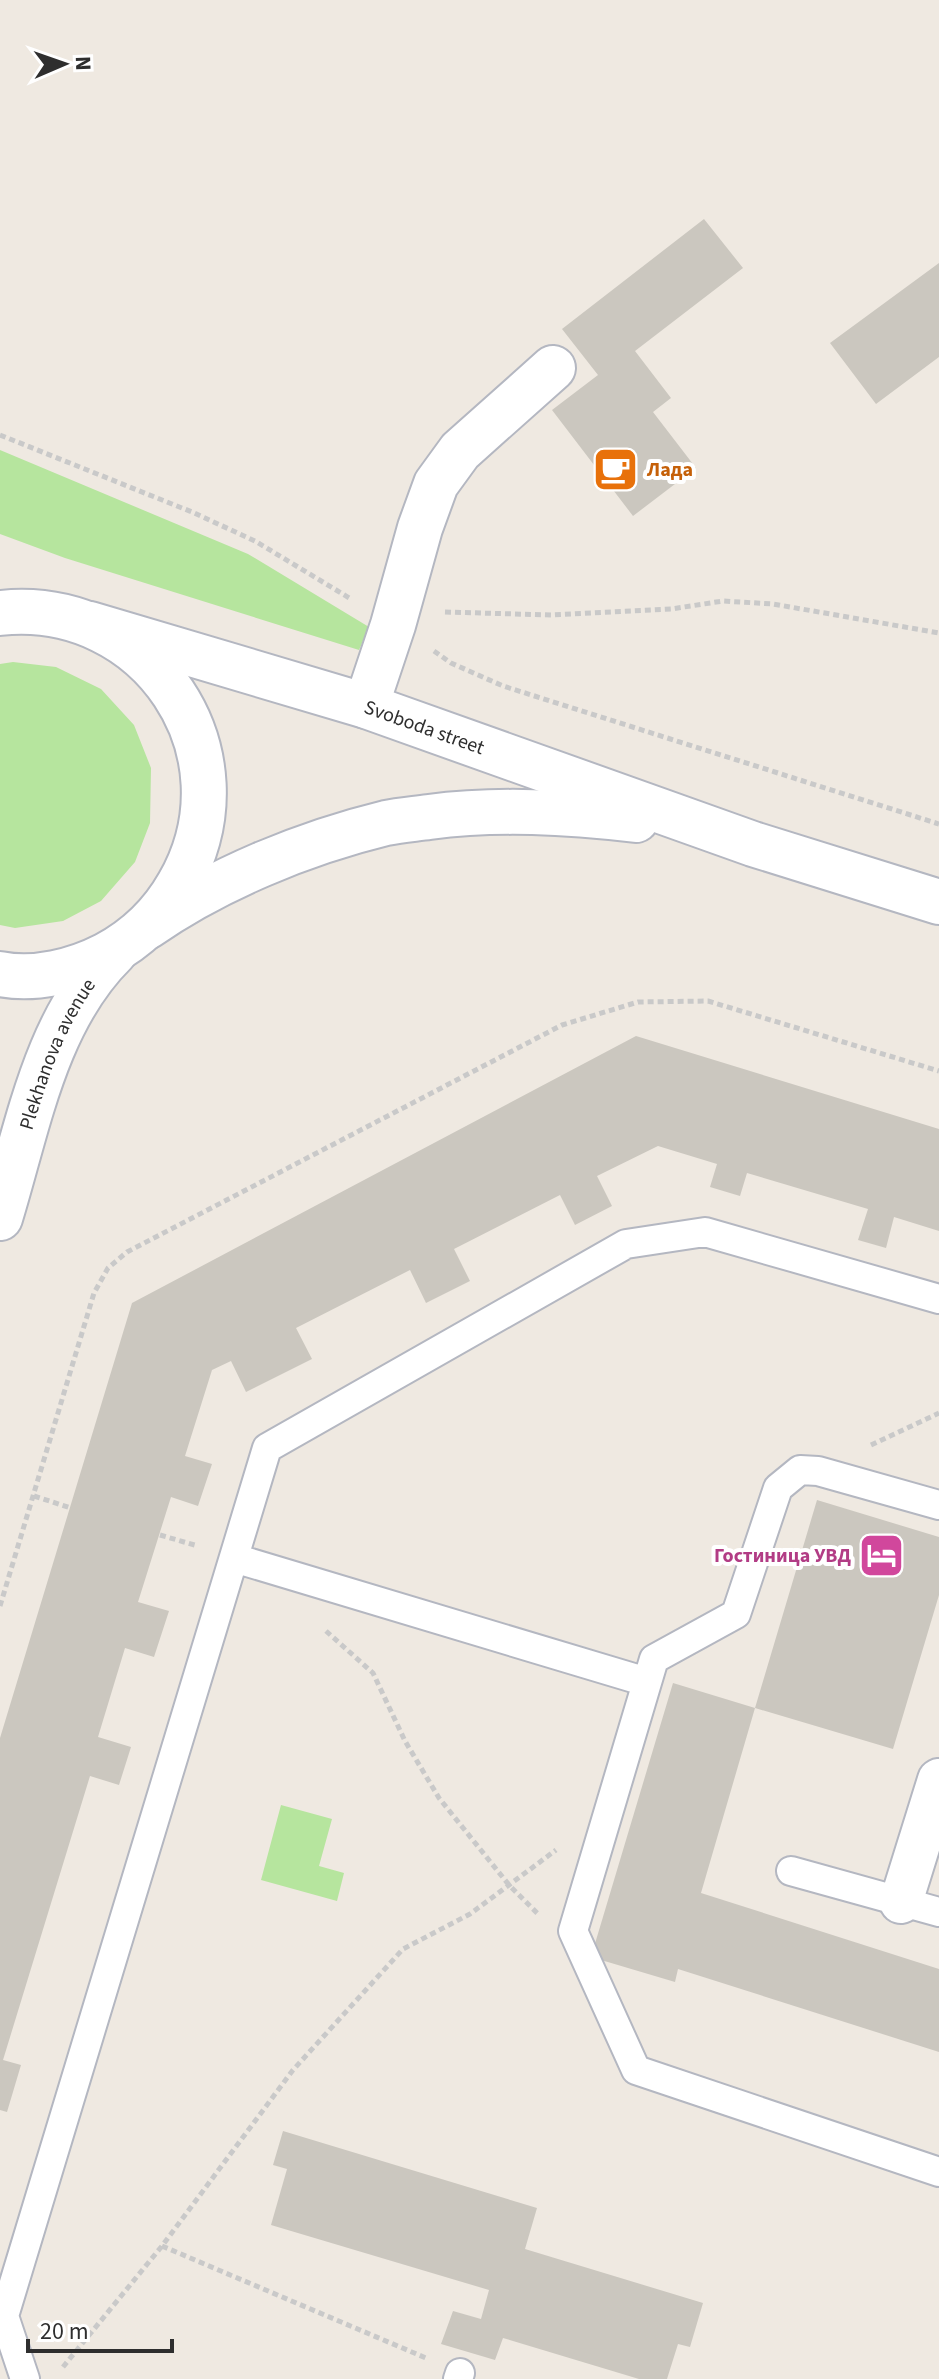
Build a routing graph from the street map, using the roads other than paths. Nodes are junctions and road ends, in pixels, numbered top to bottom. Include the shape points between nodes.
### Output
1 (553, 368) dead end
2 (0, 597) edge
3 (0, 613) edge
4 (72, 619) junction
5 (366, 706) junction
6 (753, 844) junction
7 (939, 902) edge
8 (133, 938) junction
9 (0, 974) edge
10 (0, 1218) edge
11 (939, 1299) edge
12 (939, 1505) edge
13 (234, 1558) junction
14 (647, 1682) junction
15 (939, 1780) edge
16 (791, 1871) dead end
17 (920, 1907) edge
18 (939, 2172) edge
19 (25, 2379) edge

1 - 5 main road via 460,451 436,484
2 - 4 main road
3 - 4 main road
4 - 5 main road, Svoboda street
4 - 8 main road via 122,641 159,672 181,705 197,744 204,790 197,848 170,901
5 - 6 main road, Svoboda street
6 - 7 main road, Svoboda street
6 - 8 main road, Svoboda street via 665,824 585,814 451,814 388,823 247,872 180,905
8 - 9 main road via 88,964 51,974
8 - 10 main road, Plekhanova avenue via 96,971 52,1049
11 - 13 lane via 705,1232 626,1244 267,1448
12 - 14 lane via 800,1470 778,1488 736,1614 654,1659
13 - 14 lane
13 - 19 lane via 4,2316
14 - 18 lane via 573,1931 636,2070
15 - 17 street
16 - 17 lane

